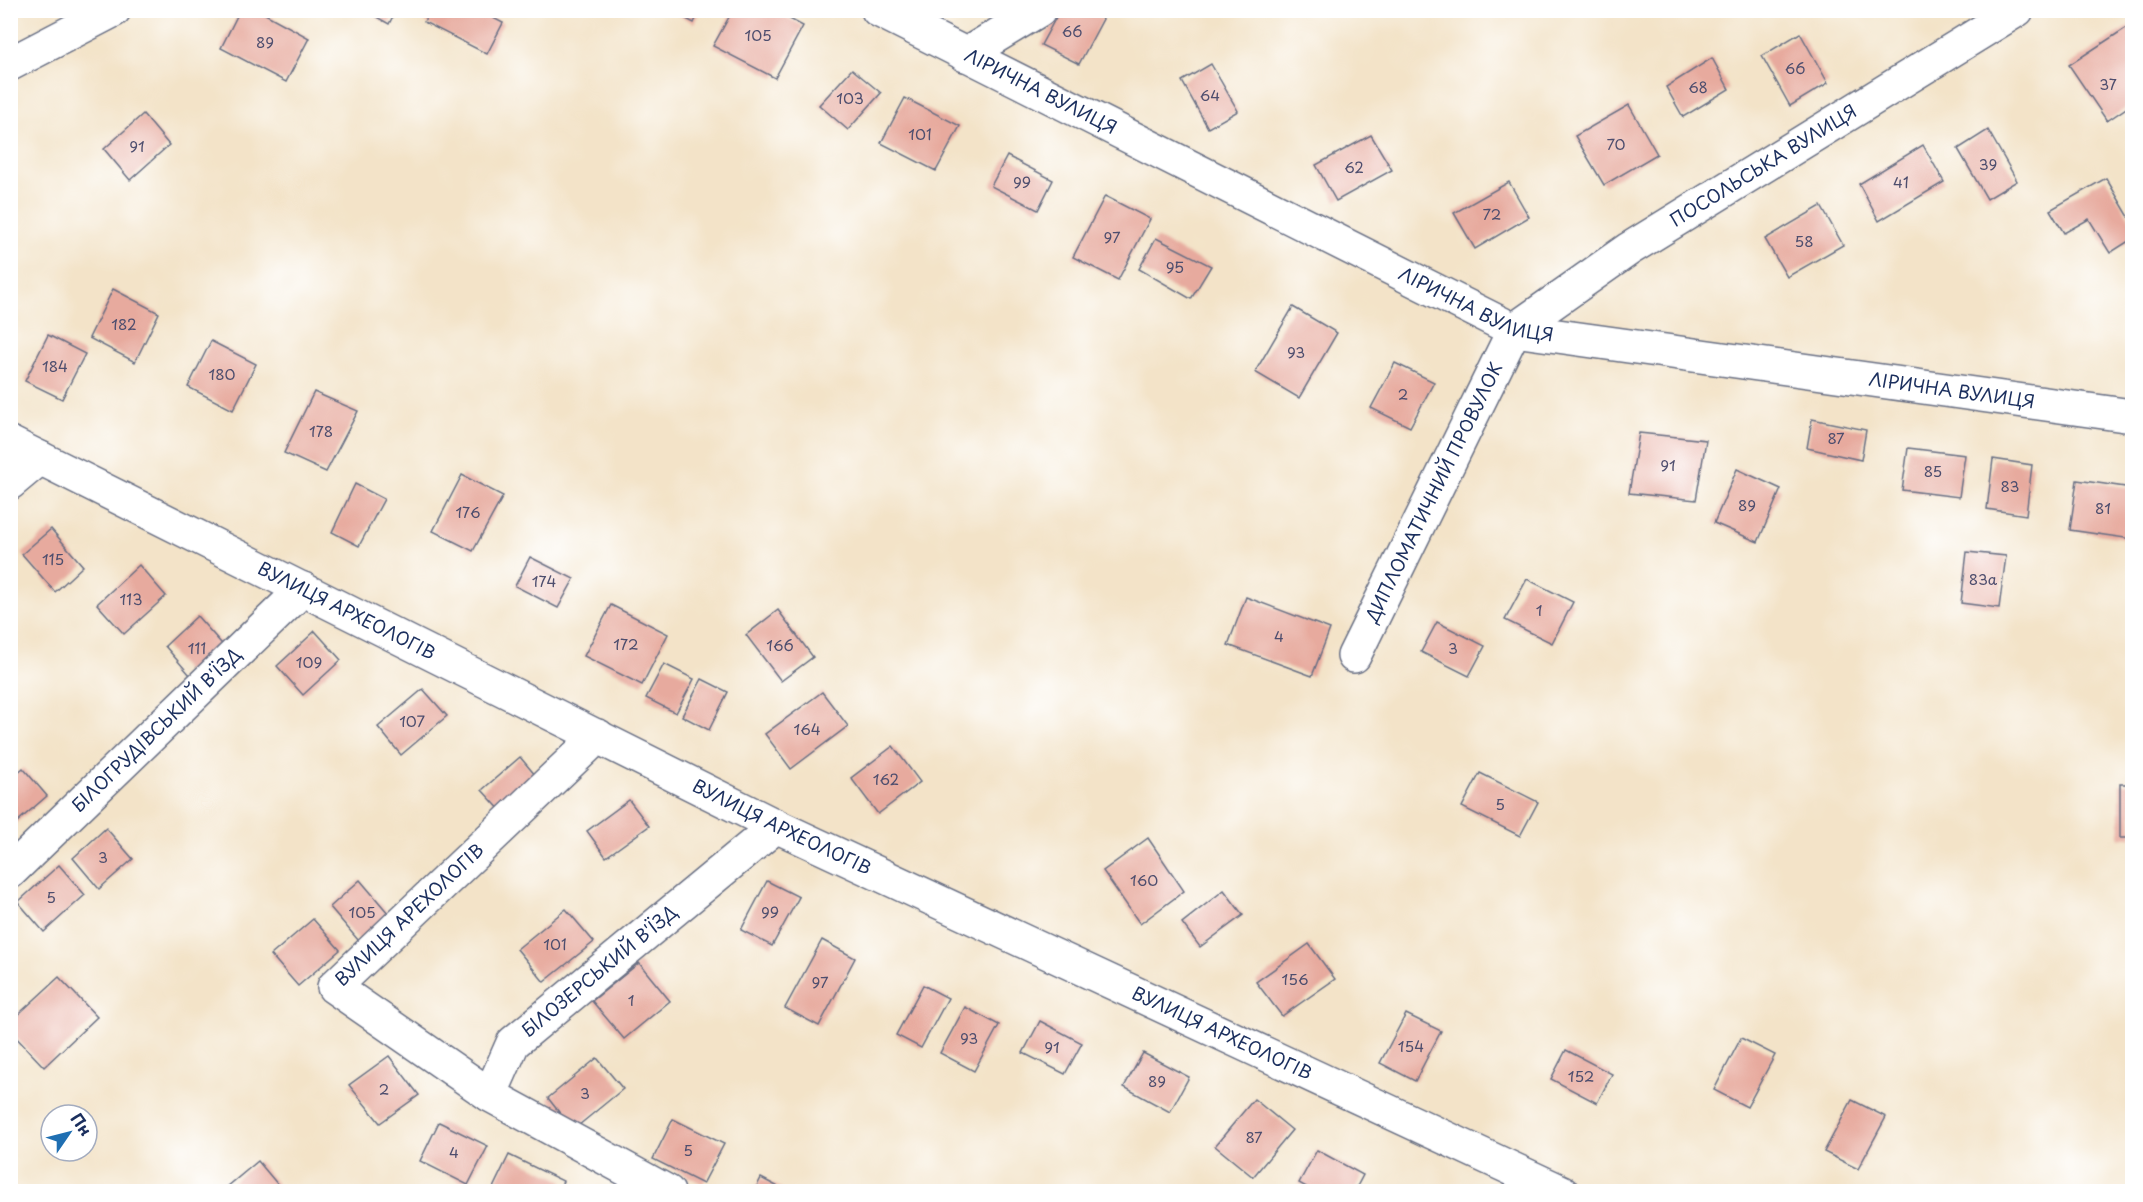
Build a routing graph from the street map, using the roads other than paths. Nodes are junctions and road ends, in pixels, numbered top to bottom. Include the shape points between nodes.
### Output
1 (114, 10) edge
2 (878, 10) edge
3 (1039, 10) edge
4 (2017, 10) edge
5 (965, 55) junction
6 (10, 64) edge
7 (1514, 330) junction
8 (2133, 416) edge
9 (10, 443) edge
10 (40, 458) junction
11 (10, 483) edge
12 (303, 589) junction
13 (1354, 656) dead end
14 (598, 736) junction
15 (776, 826) junction
16 (10, 872) edge
17 (490, 1095) junction
18 (668, 1191) edge
19 (1562, 1191) edge

1 - 6 street
2 - 5 street, ЛІРИЧНА ВУЛИЦЯ
3 - 5 street
4 - 7 street, ПОСОЛЬСЬКА ВУЛИЦЯ via 1629,249
5 - 7 street, ЛІРИЧНА ВУЛИЦЯ
7 - 8 street, ЛІРИЧНА ВУЛИЦЯ
7 - 13 street, ДИПЛОМАТИЧНИЙ ПРОВУЛОК
9 - 10 street, ВУЛИЦЯ АРХЕОЛОГІВ
10 - 11 street
10 - 12 street, ВУЛИЦЯ АРХЕОЛОГІВ
12 - 14 street, ВУЛИЦЯ АРХЕОЛОГІВ
12 - 16 street, БІЛОГРУДІВСЬКИЙ В'ЇЗД
14 - 15 street, ВУЛИЦЯ АРХЕОЛОГІВ
14 - 17 street, ВУЛИЦЯ АРЕХОЛОГІВ via 334,987
15 - 17 street, БІЛОЗЕРСЬКИЙ В'ЇЗД via 513,1043
15 - 19 street, ВУЛИЦЯ АРХЕОЛОГІВ
17 - 18 street

